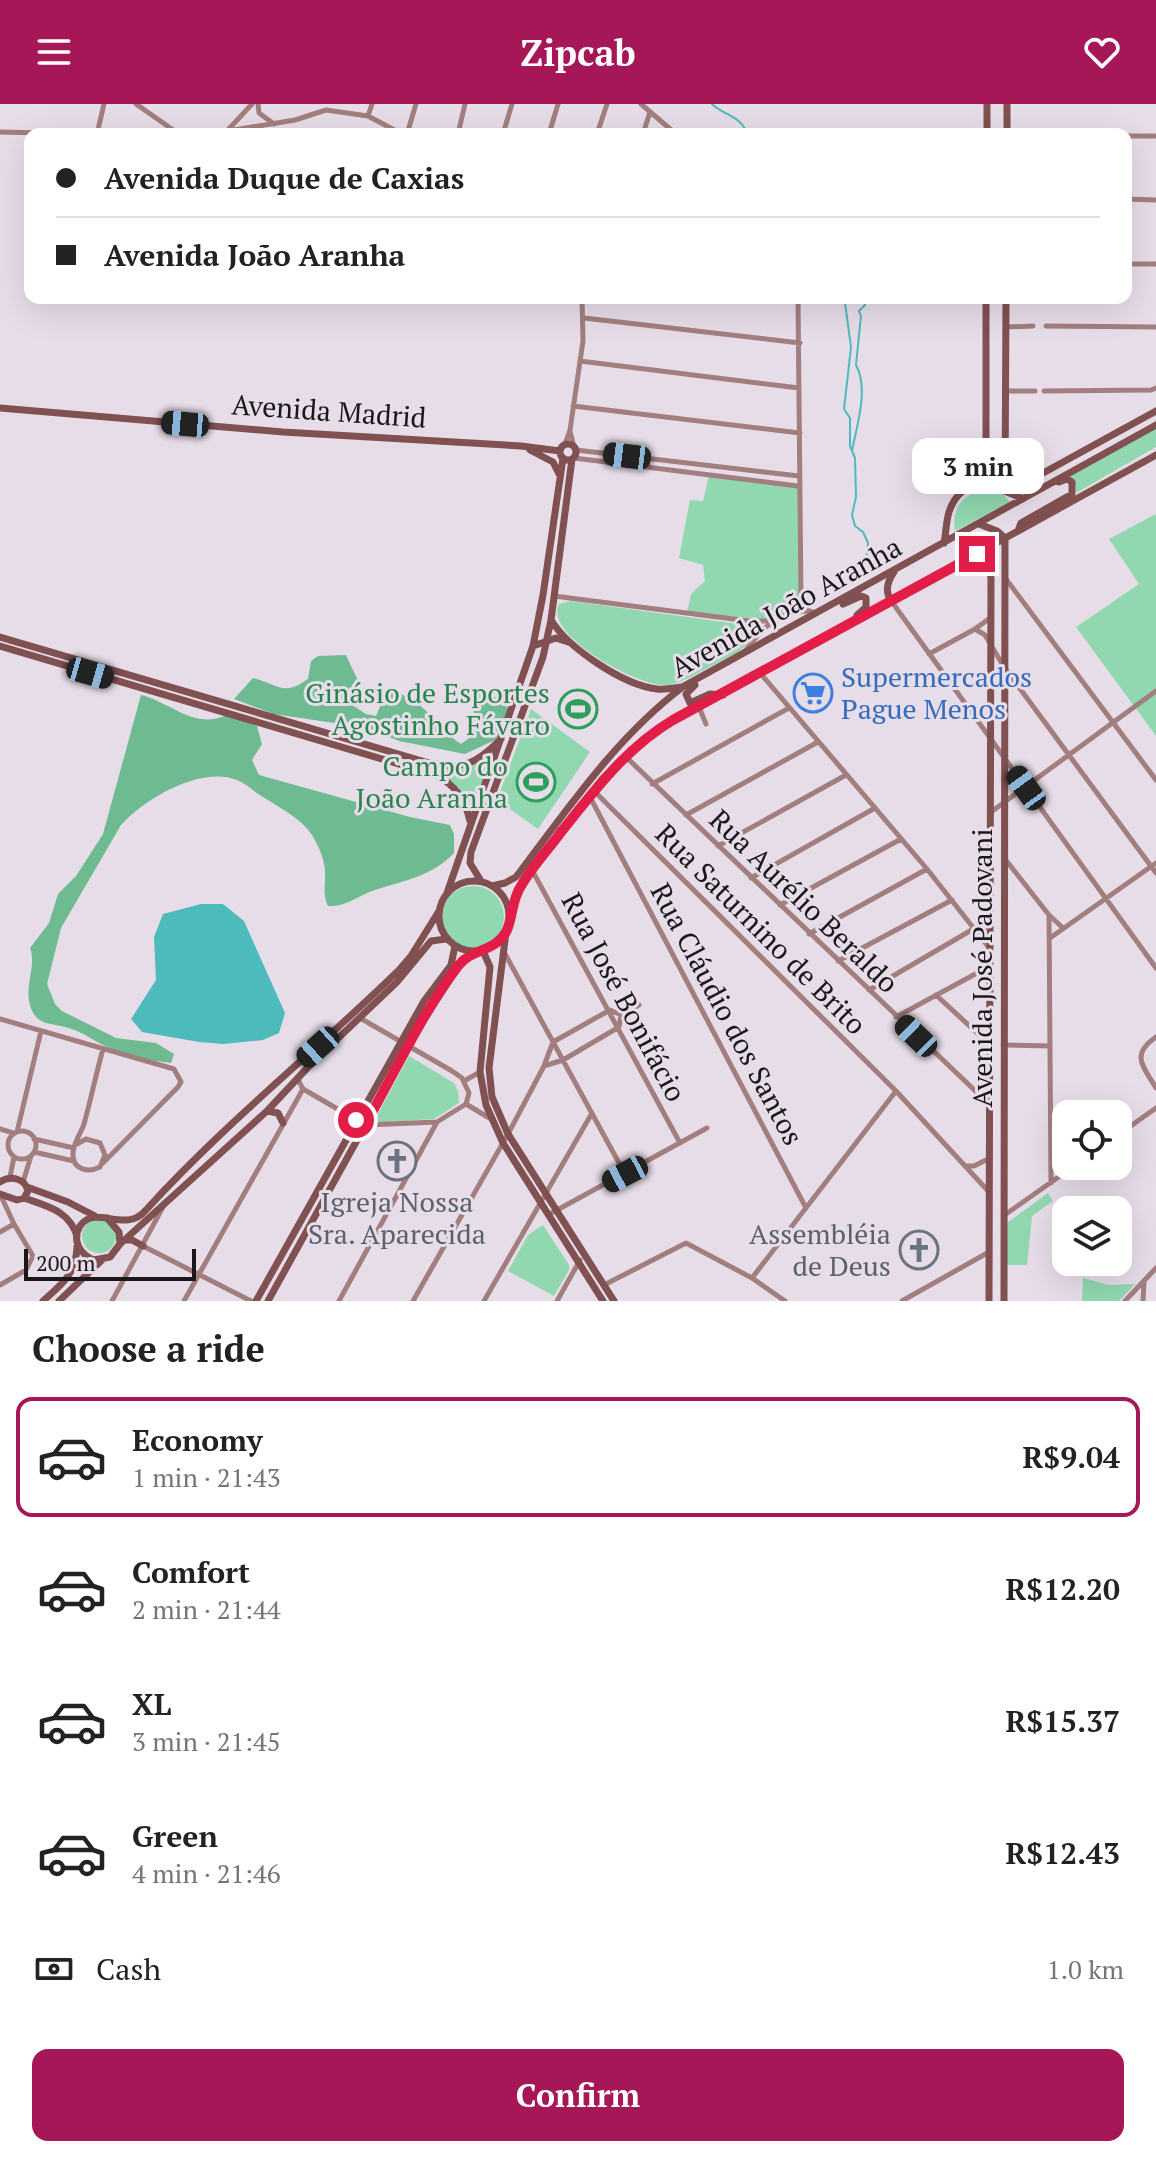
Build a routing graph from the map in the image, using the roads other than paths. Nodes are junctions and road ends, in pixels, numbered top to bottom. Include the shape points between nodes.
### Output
1 (104, 104) edge
2 (136, 104) edge
3 (255, 104) edge
4 (372, 104) edge
5 (416, 104) edge
6 (465, 104) edge
7 (512, 104) edge
8 (558, 104) edge
9 (607, 104) edge
10 (641, 104) edge
11 (987, 104) edge
12 (1007, 104) edge
13 (326, 107) edge
14 (650, 112) junction
15 (368, 116) junction
16 (275, 124) junction
17 (96, 128) edge
18 (170, 128) edge
19 (230, 128) edge
20 (250, 128) edge
21 (392, 128) edge
22 (406, 128) edge
23 (459, 128) edge
24 (505, 128) edge
25 (551, 128) edge
26 (599, 128) edge
27 (645, 128) edge
28 (669, 128) edge
29 (987, 128) edge
30 (1007, 128) edge
31 (0, 132) edge
32 (24, 133) edge
33 (1132, 136) edge
34 (1156, 136) edge
35 (1132, 199) edge
36 (1156, 200) edge
37 (1132, 264) edge
38 (1156, 264) edge
39 (583, 304) edge
40 (798, 304) edge
41 (986, 304) edge
42 (1006, 304) edge
43 (584, 318) junction
44 (1033, 326) dead end
45 (1046, 326) dead end
46 (1006, 327) junction
47 (1156, 327) edge
48 (800, 343) junction
49 (580, 361) junction
50 (799, 388) junction
51 (1153, 389) edge
52 (1005, 391) junction
53 (1035, 391) dead end
54 (1044, 391) dead end
55 (573, 406) junction
56 (0, 408) edge
57 (1156, 411) edge
58 (1156, 425) edge
59 (800, 433) junction
60 (521, 446) junction
61 (1005, 448) junction
62 (986, 450) junction
63 (569, 452) junction
64 (1156, 455) edge
65 (1005, 468) junction
66 (799, 476) junction
67 (559, 485) junction
68 (798, 486) junction
69 (967, 490) junction
70 (1005, 490) junction
71 (1039, 490) junction
72 (1023, 499) junction
73 (978, 524) junction
74 (1018, 531) junction
75 (1005, 538) junction
76 (944, 543) junction
77 (977, 554) junction
78 (895, 571) junction
79 (1005, 577) junction
80 (991, 579) junction
81 (554, 596) junction
82 (801, 600) junction
83 (892, 602) junction
84 (835, 605) junction
85 (790, 612) junction
86 (814, 612) junction
87 (991, 617) junction
88 (551, 620) junction
89 (749, 621) junction
90 (772, 621) junction
91 (975, 629) junction
92 (759, 632) junction
93 (0, 637) edge
94 (827, 637) junction
95 (548, 639) junction
96 (574, 645) junction
97 (990, 645) junction
98 (0, 646) edge
99 (533, 646) junction
100 (929, 654) junction
101 (742, 655) junction
102 (721, 665) junction
103 (1004, 667) junction
104 (761, 674) junction
105 (684, 686) junction
106 (1019, 687) junction
107 (1156, 691) edge
108 (1004, 693) junction
109 (723, 695) junction
110 (192, 698) junction
111 (699, 707) junction
112 (789, 708) junction
113 (1114, 721) junction
114 (706, 724) dead end
115 (990, 738) junction
116 (501, 739) junction
117 (818, 742) junction
118 (1069, 756) junction
119 (625, 757) junction
120 (1004, 759) junction
121 (846, 775) junction
122 (1156, 780) edge
123 (652, 784) junction
124 (1026, 788) junction
125 (592, 794) junction
126 (1005, 801) junction
127 (875, 808) junction
128 (612, 809) junction
129 (991, 812) junction
130 (685, 815) junction
131 (602, 819) junction
132 (470, 821) junction
133 (901, 839) junction
134 (718, 846) junction
135 (1005, 859) junction
136 (1154, 865) edge
137 (927, 869) junction
138 (532, 870) junction
139 (1156, 873) edge
140 (751, 878) junction
141 (1022, 880) junction
142 (481, 881) junction
143 (492, 886) junction
144 (1004, 887) junction
145 (447, 893) junction
146 (1107, 899) junction
147 (952, 900) junction
148 (780, 905) junction
149 (439, 911) junction
150 (1049, 915) junction
151 (509, 916) junction
152 (990, 925) junction
153 (975, 928) junction
154 (1063, 928) junction
155 (506, 932) junction
156 (809, 934) junction
157 (1050, 938) junction
158 (446, 939) junction
159 (455, 946) junction
160 (502, 947) junction
161 (990, 949) junction
162 (483, 951) junction
163 (472, 952) junction
164 (838, 961) junction
165 (990, 966) junction
166 (1156, 968) edge
167 (869, 990) junction
168 (936, 995) junction
169 (639, 1005) dead end
170 (610, 1010) junction
171 (621, 1015) junction
172 (896, 1017) junction
173 (360, 1018) junction
174 (0, 1019) edge
175 (619, 1027) junction
176 (41, 1031) junction
177 (1156, 1037) edge
178 (401, 1042) junction
179 (553, 1042) junction
180 (990, 1044) junction
181 (1003, 1045) junction
182 (409, 1046) junction
183 (1050, 1046) junction
184 (103, 1049) junction
185 (563, 1060) junction
186 (544, 1066) junction
187 (480, 1072) junction
188 (297, 1078) junction
189 (464, 1081) junction
190 (1156, 1088) edge
191 (303, 1089) junction
192 (896, 1091) junction
193 (466, 1104) junction
194 (990, 1106) junction
195 (1156, 1108) edge
196 (267, 1111) junction
197 (592, 1113) junction
198 (491, 1119) junction
199 (356, 1120) junction
200 (437, 1122) junction
201 (283, 1123) junction
202 (365, 1125) junction
203 (1132, 1125) edge
204 (83, 1126) junction
205 (707, 1128) dead end
206 (0, 1129) edge
207 (15, 1133) junction
208 (508, 1134) junction
209 (34, 1139) junction
210 (86, 1139) junction
211 (503, 1143) junction
212 (680, 1143) junction
213 (0, 1144) edge
214 (121, 1145) junction
215 (8, 1146) junction
216 (75, 1146) junction
217 (104, 1151) junction
218 (32, 1154) junction
219 (14, 1157) junction
220 (990, 1158) junction
221 (74, 1161) junction
222 (103, 1163) junction
223 (965, 1166) junction
224 (625, 1174) junction
225 (3, 1179) edge
226 (1055, 1180) edge
227 (1051, 1183) junction
228 (25, 1184) junction
229 (545, 1194) junction
230 (990, 1194) junction
231 (1, 1195) edge
232 (24, 1198) junction
233 (13, 1200) junction
234 (541, 1203) junction
235 (163, 1207) junction
236 (806, 1208) junction
237 (552, 1213) junction
238 (10, 1214) junction
239 (1006, 1214) junction
240 (96, 1217) junction
241 (107, 1218) junction
242 (14, 1224) junction
243 (0, 1232) edge
244 (77, 1240) junction
245 (122, 1242) junction
246 (143, 1246) junction
247 (990, 1252) junction
248 (583, 1254) junction
249 (102, 1260) junction
250 (578, 1263) junction
251 (1155, 1270) edge
252 (199, 1274) junction
253 (752, 1278) junction
254 (1144, 1281) junction
255 (0, 1285) edge
256 (604, 1285) junction
257 (43, 1301) edge
258 (59, 1301) edge
259 (112, 1301) edge
260 (184, 1301) edge
261 (253, 1301) edge
262 (268, 1301) edge
263 (339, 1301) edge
264 (413, 1301) edge
265 (484, 1301) edge
266 (557, 1301) edge
267 (603, 1301) edge
268 (614, 1301) edge
269 (785, 1301) edge
270 (902, 1301) edge
271 (989, 1301) edge
272 (1004, 1301) edge
273 (1125, 1301) edge
274 (1143, 1301) edge

1 - 17 street
2 - 18 street
3 - 16 street
3 - 19 street
4 - 15 street
5 - 22 street
6 - 23 street
7 - 24 street
8 - 25 street
9 - 26 street
10 - 14 street
11 - 29 street
12 - 30 street
13 - 15 street
13 - 16 street
14 - 27 street
14 - 28 street
15 - 21 street
16 - 20 street
31 - 32 street
33 - 34 street
35 - 36 street
37 - 38 street
39 - 43 street
40 - 48 street
41 - 62 street
42 - 46 street
43 - 48 street
43 - 49 street
44 - 46 street
45 - 47 street
46 - 52 street
48 - 50 street
49 - 50 street
49 - 55 street
50 - 59 street
51 - 54 street
52 - 53 street
52 - 61 street
55 - 59 street
55 - 63 street
56 - 60 street, Avenida Madrid
57 - 65 street via 1034,478
58 - 71 street, Avenida João Aranha
59 - 66 street
60 - 63 street, Avenida Madrid
60 - 67 street via 557,465
61 - 62 street via 994,442
61 - 65 street
62 - 69 street, Avenida João Aranha via 984,467
63 - 66 street, Avenida Madrid
63 - 67 street
63 - 68 street, Avenida Madrid
63 - 81 street
64 - 74 street, Avenida João Aranha
65 - 70 street
66 - 68 street
67 - 99 street
68 - 82 street
69 - 70 street via 983,485
69 - 76 street, Avenida João Aranha via 950,509
70 - 72 street
71 - 72 street, Avenida João Aranha
71 - 74 street via 1067,479 1074,489 1021,523
72 - 73 street, Avenida João Aranha
73 - 75 street
73 - 76 street, Avenida João Aranha
74 - 75 street, Avenida João Aranha
75 - 77 street, Avenida João Aranha
75 - 79 street, Avenida José Padovani
76 - 78 street, Avenida João Aranha
77 - 80 street, Avenida José Padovani via 988,563
77 - 83 street, Avenida João Aranha
78 - 83 street via 887,587
78 - 84 street, Avenida João Aranha
79 - 80 street via 997,571
79 - 103 street, Avenida José Padovani
79 - 113 street
80 - 87 street, Avenida José Padovani
81 - 88 street
81 - 89 street
82 - 85 street
82 - 86 street
83 - 94 street, Avenida João Aranha
83 - 100 street
84 - 86 street, Avenida João Aranha
84 - 94 street via 861,596 867,600 863,612
85 - 86 street
85 - 90 street
86 - 101 street, Avenida João Aranha
87 - 91 street
87 - 97 street, Avenida José Padovani
88 - 95 street
88 - 96 street
89 - 90 street
89 - 92 street
90 - 92 street
91 - 97 street
91 - 100 street
92 - 101 street
93 - 110 street
94 - 104 street, Avenida João Aranha
95 - 96 street
95 - 99 street
95 - 142 street via 471,852 470,863
96 - 105 street via 593,662 649,687
97 - 103 street
97 - 115 street, Avenida José Padovani
98 - 110 street
99 - 116 street
100 - 115 street
101 - 102 street, Avenida João Aranha
102 - 105 street, Avenida João Aranha
102 - 109 street via 688,689 686,699 690,703 710,694
103 - 106 street
103 - 108 street, Avenida José Padovani
104 - 109 street, Avenida João Aranha
104 - 112 street
105 - 143 street, Avenida João Aranha via 599,770 516,877
106 - 108 street
106 - 118 street
107 - 113 street
108 - 120 street, Avenida José Padovani
109 - 111 street, Avenida João Aranha
110 - 116 street via 452,767 473,762
110 - 132 street via 436,775 457,790
111 - 114 street
111 - 119 street, Avenida João Aranha via 657,730
112 - 117 street
112 - 123 street
113 - 118 street
113 - 122 street
115 - 120 street
115 - 129 street, Avenida José Padovani
116 - 132 street
117 - 121 street
117 - 130 street
118 - 124 street
118 - 136 street
119 - 123 street, Rua Aurélio Beraldo
119 - 125 street, Avenida João Aranha
120 - 124 street
120 - 126 street, Avenida José Padovani
121 - 127 street
121 - 134 street
123 - 130 street, Rua Aurélio Beraldo
124 - 126 street
124 - 146 street
125 - 128 street, Rua Saturnino de Brito
125 - 131 street, Rua Cláudio dos Santos
125 - 138 street, Avenida João Aranha
126 - 129 street
126 - 135 street, Avenida José Padovani
127 - 133 street
127 - 140 street
128 - 131 street
128 - 192 street, Rua Saturnino de Brito
129 - 152 street, Avenida José Padovani
130 - 134 street, Rua Aurélio Beraldo
131 - 236 street, Rua Cláudio dos Santos
132 - 145 street
133 - 137 street
133 - 148 street
134 - 140 street, Rua Aurélio Beraldo
135 - 141 street
135 - 144 street, Avenida José Padovani
136 - 139 street
136 - 146 street
137 - 147 street
137 - 156 street
138 - 151 street, Avenida João Aranha
138 - 170 street, Rua José Bonifácio
140 - 148 street, Rua Aurélio Beraldo
141 - 144 street
141 - 150 street
142 - 143 street
142 - 145 street via 462,883
143 - 151 street via 506,901
144 - 181 street, Avenida José Padovani
145 - 149 street
146 - 154 street
146 - 166 street
147 - 153 street
147 - 164 street
148 - 156 street, Rua Aurélio Beraldo
149 - 158 street
149 - 241 street via 399,970 144,1213 124,1222
150 - 154 street
150 - 157 street
151 - 155 street
152 - 153 street
152 - 161 street, Avenida José Padovani
153 - 161 street
153 - 167 street
154 - 157 street
155 - 160 street
155 - 162 street
156 - 164 street, Rua Aurélio Beraldo
157 - 183 street
158 - 159 street
158 - 173 street via 431,941
159 - 163 street
159 - 178 street via 451,965
160 - 179 street
160 - 208 street via 489,1082
161 - 165 street, Avenida José Padovani
162 - 163 street
162 - 187 street via 490,967
163 - 182 street
164 - 167 street, Rua Aurélio Beraldo
165 - 168 street
165 - 180 street, Avenida José Padovani
167 - 172 street, Rua Aurélio Beraldo
168 - 172 street
168 - 180 street
169 - 171 street
170 - 171 street
170 - 175 street, Rua José Bonifácio
170 - 179 street
171 - 175 street
172 - 194 street, Rua Aurélio Beraldo
173 - 178 street
173 - 188 street
174 - 176 street
175 - 185 street
175 - 212 street, Rua José Bonifácio
176 - 184 street
176 - 207 street
177 - 190 street via 1141,1050 1140,1059
178 - 182 street
178 - 199 street
179 - 185 street
179 - 186 street
180 - 194 street, Avenida José Padovani
181 - 183 street
181 - 239 street, Avenida José Padovani
182 - 189 street
182 - 202 street
183 - 227 street
184 - 204 street
184 - 214 street via 174,1069 181,1082
185 - 186 street
185 - 197 street
186 - 208 street
187 - 189 street
187 - 198 street
188 - 191 street
188 - 196 street
189 - 193 street
191 - 199 street
191 - 201 street
192 - 223 street, Rua Saturnino de Brito
192 - 236 street
193 - 198 street
193 - 200 street
194 - 220 street, Avenida José Padovani
195 - 203 street
196 - 201 street via 278,1113
196 - 235 street
197 - 224 street
197 - 229 street
198 - 211 street
199 - 202 street
199 - 261 street
200 - 202 street
200 - 263 street
201 - 252 street
202 - 262 street
204 - 210 street
204 - 216 street
205 - 212 street
206 - 207 street
207 - 209 street via 27,1132
207 - 215 street
208 - 211 street
208 - 229 street
209 - 216 street
209 - 218 street
210 - 216 street
210 - 217 street via 100,1143
211 - 234 street
211 - 264 street
212 - 224 street
213 - 215 street
214 - 217 street
214 - 222 street
215 - 219 street
216 - 221 street
217 - 222 street
218 - 219 street
218 - 221 street
218 - 228 street
219 - 225 street
220 - 223 street
220 - 230 street, Avenida José Padovani
221 - 222 street via 86,1171
223 - 230 street, Rua Saturnino de Brito
224 - 237 street
225 - 228 street
226 - 227 street
227 - 239 street
228 - 232 street
228 - 240 street
229 - 234 street
229 - 237 street
230 - 247 street, Avenida José Padovani
231 - 233 street
231 - 238 street
232 - 233 street
232 - 244 street via 58,1210
233 - 238 street
234 - 237 street
234 - 265 street
235 - 245 street
235 - 246 street
236 - 253 street
237 - 248 street
237 - 250 street
238 - 242 street
239 - 272 street, Avenida José Padovani
240 - 241 street
240 - 244 street via 83,1223
241 - 245 street via 117,1226
242 - 243 street
242 - 255 street via 30,1249 32,1263
244 - 249 street via 87,1257
244 - 257 street via 71,1275
245 - 246 street
245 - 249 street
246 - 252 street
246 - 259 street
247 - 270 street
247 - 271 street, Avenida José Padovani
248 - 250 street
248 - 256 street
249 - 258 street
250 - 266 street
250 - 267 street
251 - 254 street
252 - 260 street
252 - 261 street
253 - 256 street via 686,1243
253 - 269 street
254 - 273 street
254 - 274 street
256 - 268 street

